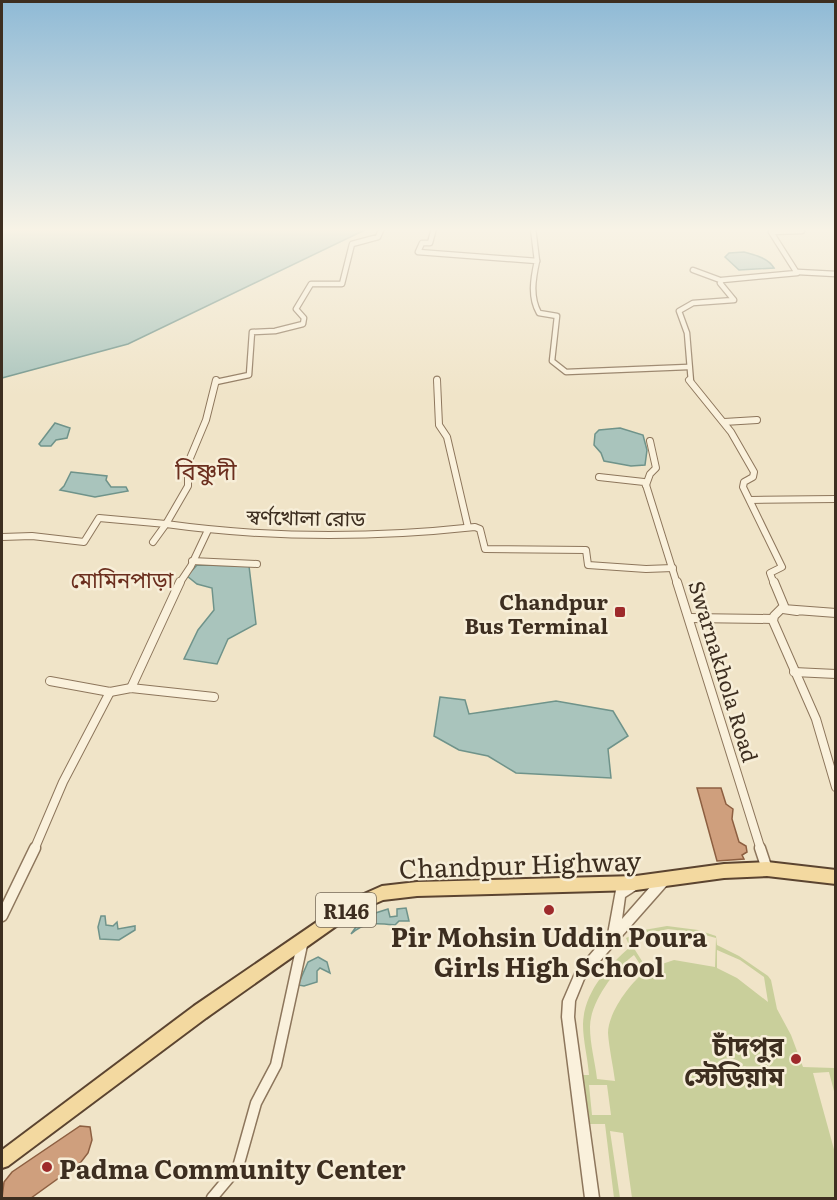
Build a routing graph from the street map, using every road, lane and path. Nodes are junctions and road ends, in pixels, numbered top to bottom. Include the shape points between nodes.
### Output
1 (310, 284) edge
2 (310, 284) edge
3 (342, 284) edge
4 (533, 284) edge
5 (723, 284) edge
6 (688, 368) junction
7 (437, 379) dead end
8 (757, 420) dead end
9 (724, 422) junction
10 (650, 441) dead end
11 (599, 477) dead end
12 (646, 485) junction
13 (836, 499) edge
14 (750, 500) junction
15 (166, 524) junction
16 (468, 527) junction
17 (208, 530) junction
18 (2, 537) edge
19 (153, 542) dead end
20 (192, 561) junction
21 (256, 564) dead end
22 (673, 568) junction
23 (783, 609) junction
24 (797, 610) dead end
25 (836, 613) edge
26 (690, 618) junction
27 (773, 619) junction
28 (794, 672) junction
29 (836, 674) edge
30 (50, 681) dead end
31 (131, 688) junction
32 (110, 692) junction
33 (214, 697) dead end
34 (836, 787) edge
35 (767, 868) junction
36 (836, 878) edge
37 (664, 880) junction
38 (636, 883) junction
39 (2, 916) edge
40 (614, 935) junction
41 (302, 940) junction
42 (2, 1160) edge
43 (212, 1198) edge
44 (592, 1198) edge

1 - 15 street via 296,309 304,318 303,324 252,332 249,375 216,380 206,420 188,463 188,486
2 - 3 street
4 - 6 street via 533,301 539,313 557,316 552,361 566,372
5 - 6 street via 734,300 693,303 679,311 687,333
6 - 9 street via 692,385
7 - 16 street via 439,425 447,437
8 - 9 street
9 - 14 street via 754,472 743,484
10 - 12 street via 656,468
11 - 12 street
12 - 22 street, Swarnakhola Road
13 - 14 street
14 - 23 street via 782,567 770,573
15 - 17 street, স্বর্ণখোলা রোড
15 - 18 street, স্বর্ণখোলা রোড via 99,518 84,542
15 - 19 street
16 - 17 street, স্বর্ণখোলা রোড via 376,534
16 - 22 street via 480,529 485,549 586,550 588,565
17 - 20 street
20 - 21 street
20 - 31 street via 174,590
22 - 26 street, Swarnakhola Road
23 - 24 street
23 - 25 street
23 - 27 street
26 - 27 street
26 - 35 street, Swarnakhola Road
27 - 28 street
28 - 29 street
28 - 34 street via 816,719
30 - 32 street
31 - 32 street
31 - 33 street
32 - 39 street via 63,782
35 - 36 main road, Chandpur Highway / R146
35 - 37 main road, Chandpur Highway / R146
37 - 38 main road, Chandpur Highway / R146
37 - 40 street
38 - 40 street via 620,894
38 - 41 main road, Chandpur Highway / R146 via 382,892 351,907
40 - 44 street via 580,975 569,1001
41 - 42 main road, Chandpur Highway / R146
41 - 43 street via 276,1065 256,1103 238,1167

